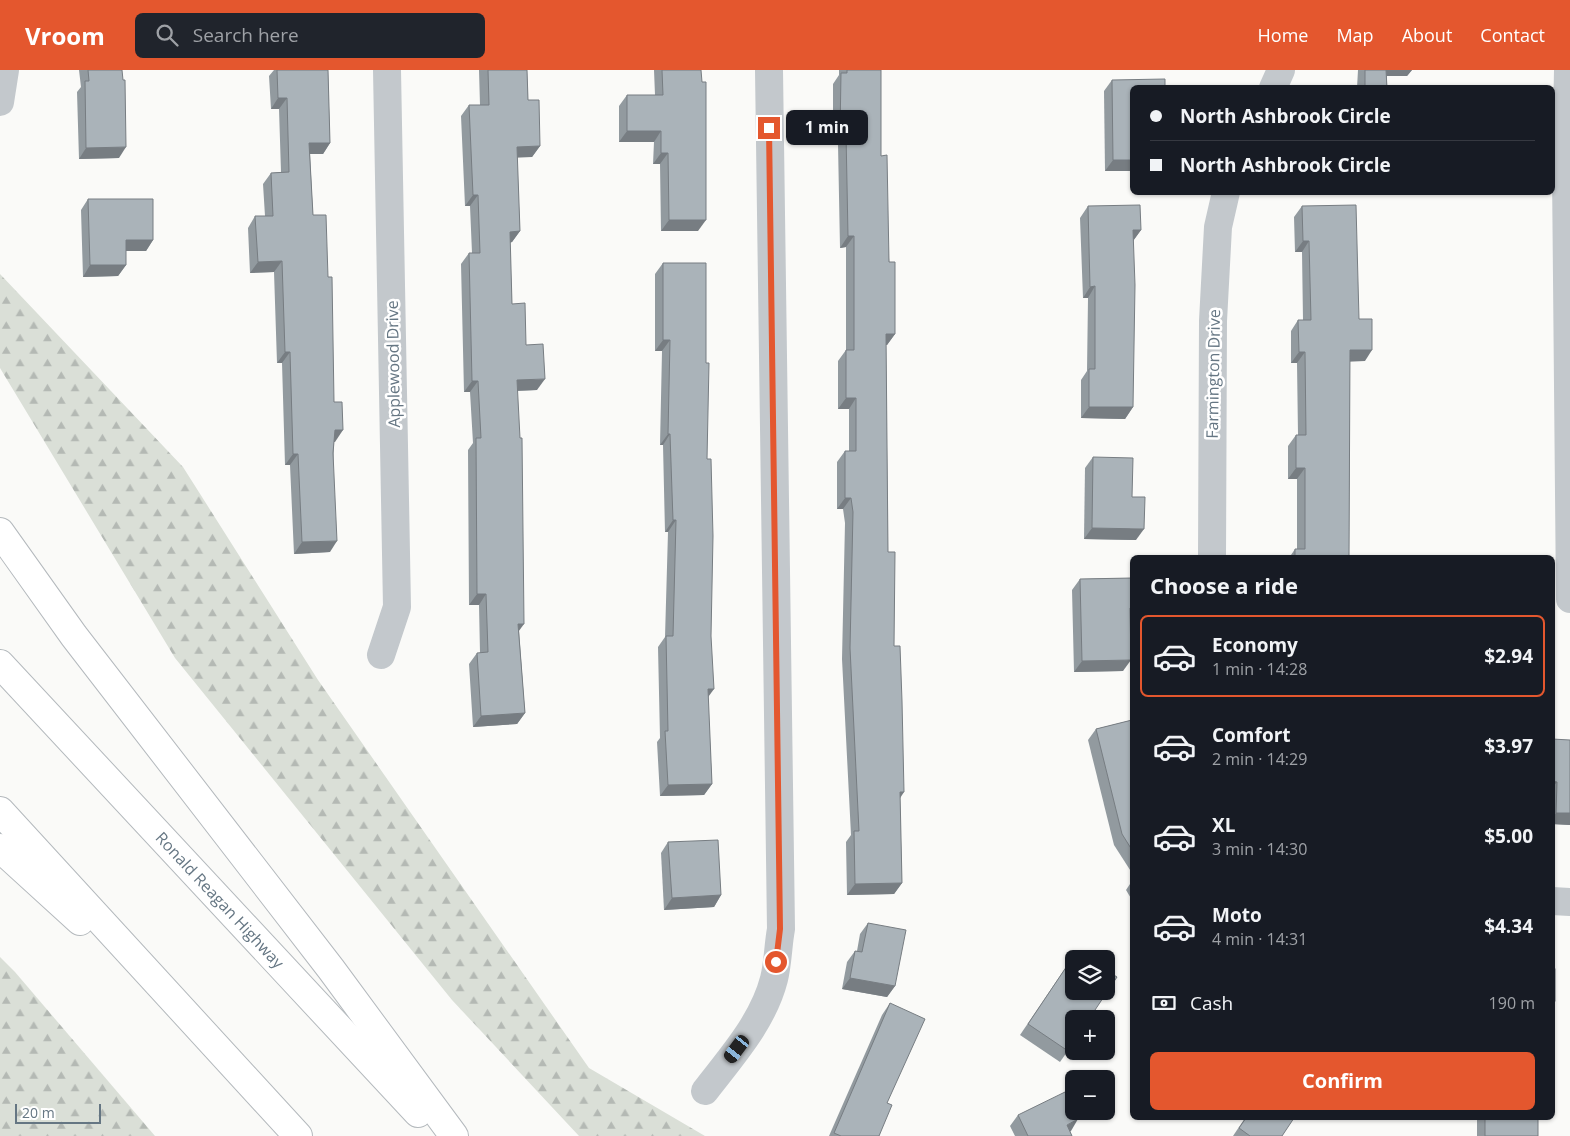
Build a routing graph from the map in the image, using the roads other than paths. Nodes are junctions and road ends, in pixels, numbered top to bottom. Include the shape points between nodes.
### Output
1 (6, 70) edge
2 (387, 70) edge
3 (769, 70) edge
4 (1281, 70) edge
5 (1568, 70) edge
6 (1274, 85) edge
7 (0, 102) edge
8 (1225, 195) edge
9 (0, 532) edge
10 (1212, 555) edge
11 (1570, 599) edge
12 (381, 655) dead end
13 (0, 664) edge
14 (0, 811) edge
15 (0, 848) edge
16 (1555, 901) edge
17 (1570, 902) edge
18 (210, 1041) junction
19 (706, 1091) dead end
20 (298, 1136) edge
21 (440, 1136) edge
22 (454, 1136) edge

1 - 7 street
2 - 12 street, Applewood Drive via 397,607
3 - 19 street via 780,929 774,979 762,1009 747,1036
4 - 6 street
5 - 11 street
8 - 10 street, Farmington Drive via 1218,227 1213,320
9 - 22 highway via 74,636 331,970
13 - 21 highway, Ronald Reagan Highway
14 - 18 highway
15 - 18 highway
16 - 17 street
18 - 20 highway

